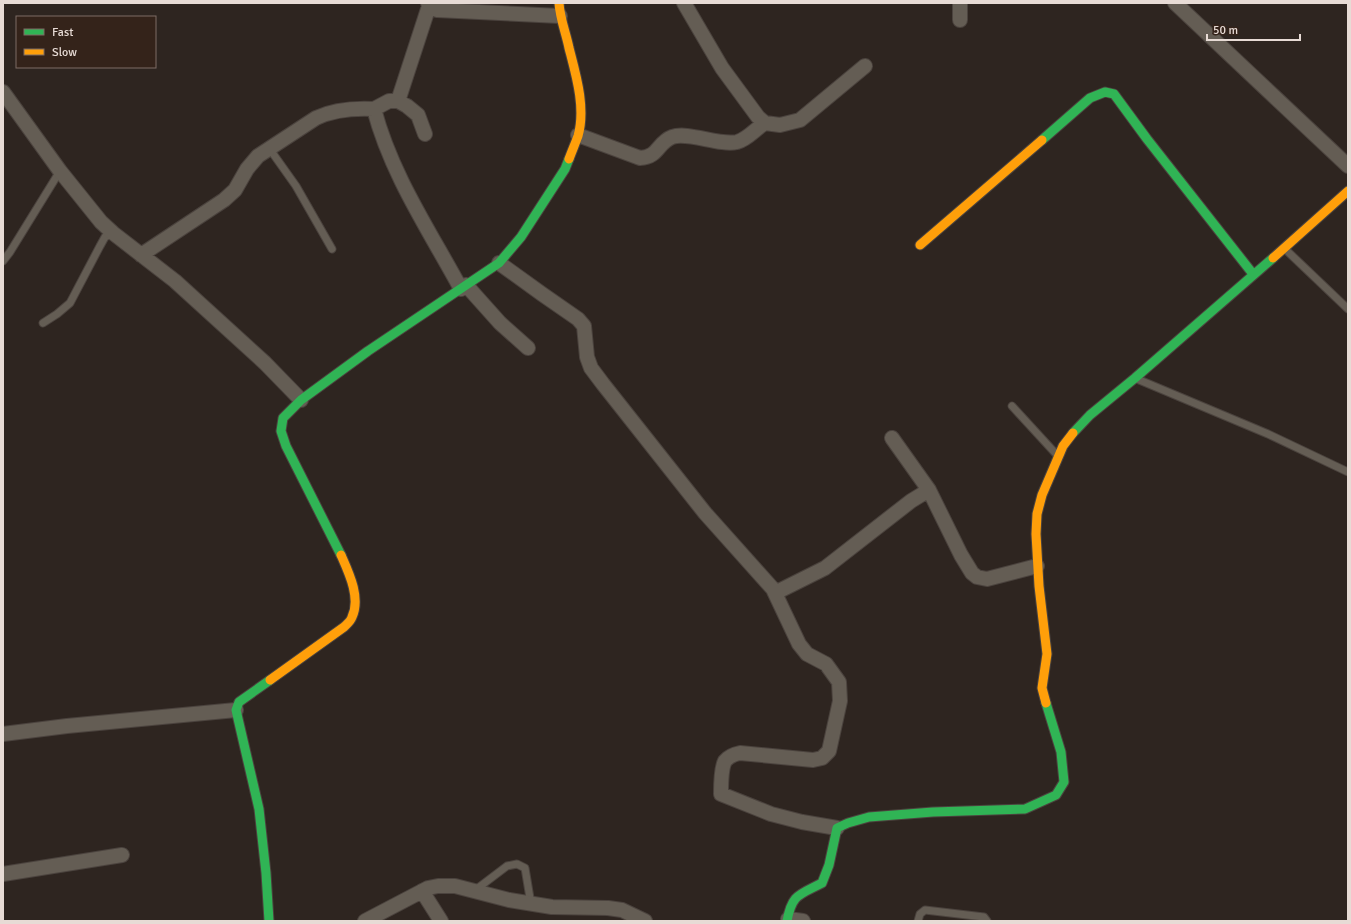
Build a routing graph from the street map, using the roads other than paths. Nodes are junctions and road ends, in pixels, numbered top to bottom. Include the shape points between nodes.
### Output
1 (684, 3) edge
2 (960, 3) edge
3 (1175, 3) edge
4 (428, 4) edge
5 (560, 9) edge
6 (960, 20) dead end
7 (865, 66) dead end
8 (4, 96) edge
9 (398, 101) junction
10 (374, 109) junction
11 (765, 123) junction
12 (425, 134) dead end
13 (578, 134) junction
14 (269, 148) junction
15 (1348, 166) edge
16 (60, 171) junction
17 (1348, 191) edge
18 (113, 233) junction
19 (920, 245) dead end
20 (1285, 248) junction
21 (332, 249) dead end
22 (141, 255) junction
23 (3, 261) edge
24 (499, 263) junction
25 (1253, 274) junction
26 (463, 287) junction
27 (1348, 308) edge
28 (43, 323) dead end
29 (528, 348) dead end
30 (1135, 378) junction
31 (301, 400) junction
32 (1012, 406) dead end
33 (892, 438) dead end
34 (1058, 457) junction
35 (1348, 472) edge
36 (929, 490) junction
37 (1037, 566) junction
38 (775, 593) junction
39 (236, 710) junction
40 (3, 734) edge
41 (837, 828) junction
42 (122, 855) dead end
43 (3, 874) edge
44 (422, 891) junction
45 (474, 891) junction
46 (531, 904) junction
47 (788, 920) edge
48 (269, 921) edge
49 (366, 921) edge
50 (441, 921) edge
51 (645, 921) edge
52 (804, 921) edge
53 (918, 921) edge
54 (987, 921) edge

1 - 11 street via 722,68
2 - 6 street
3 - 15 street
4 - 5 street via 437,10
4 - 9 street
5 - 13 street via 580,101
7 - 11 street via 800,120 780,126
8 - 16 street
9 - 10 street via 390,101
9 - 12 street via 418,115
10 - 14 street via 353,108 326,113
10 - 26 street via 387,148 406,189
11 - 13 street via 736,142 674,137 664,142 648,157 640,158
13 - 24 street via 565,169 521,237
14 - 21 lane via 296,186
14 - 22 street via 258,156 235,190 224,200
16 - 18 street
16 - 23 lane
17 - 20 street
18 - 22 street
18 - 28 lane via 105,237 70,303
19 - 25 street via 1090,98 1109,91 1114,94
20 - 25 street
20 - 27 lane
22 - 31 street via 175,281 265,363
24 - 26 street
24 - 38 street via 578,319 584,326 587,357 591,368 705,514
25 - 30 street
26 - 29 street
26 - 31 street
30 - 34 street via 1090,415 1072,434
30 - 35 lane via 1268,434
31 - 39 street via 282,418 281,431 286,446 342,557 353,585 355,605 352,618 344,627 239,702
32 - 34 lane
33 - 36 street
34 - 37 street via 1037,514
36 - 37 street via 961,555 977,577 987,579
36 - 38 street via 824,568
37 - 41 street via 1047,654 1042,688 1061,752 1064,782 1056,795 1024,809 869,817
38 - 41 street via 799,644 807,654 826,664 838,682 840,701 829,751 822,758 813,760 740,753 732,755 725,761 721,794 771,814
39 - 40 street
39 - 48 street via 259,809
41 - 47 street via 829,865 822,883 797,896 790,906
42 - 43 street
44 - 45 street via 438,886 455,886
44 - 49 street
44 - 50 street
45 - 46 street
45 - 46 lane via 507,866 517,864 525,868
46 - 51 street via 622,910
47 - 52 street
53 - 54 lane via 920,914 926,910 984,917

